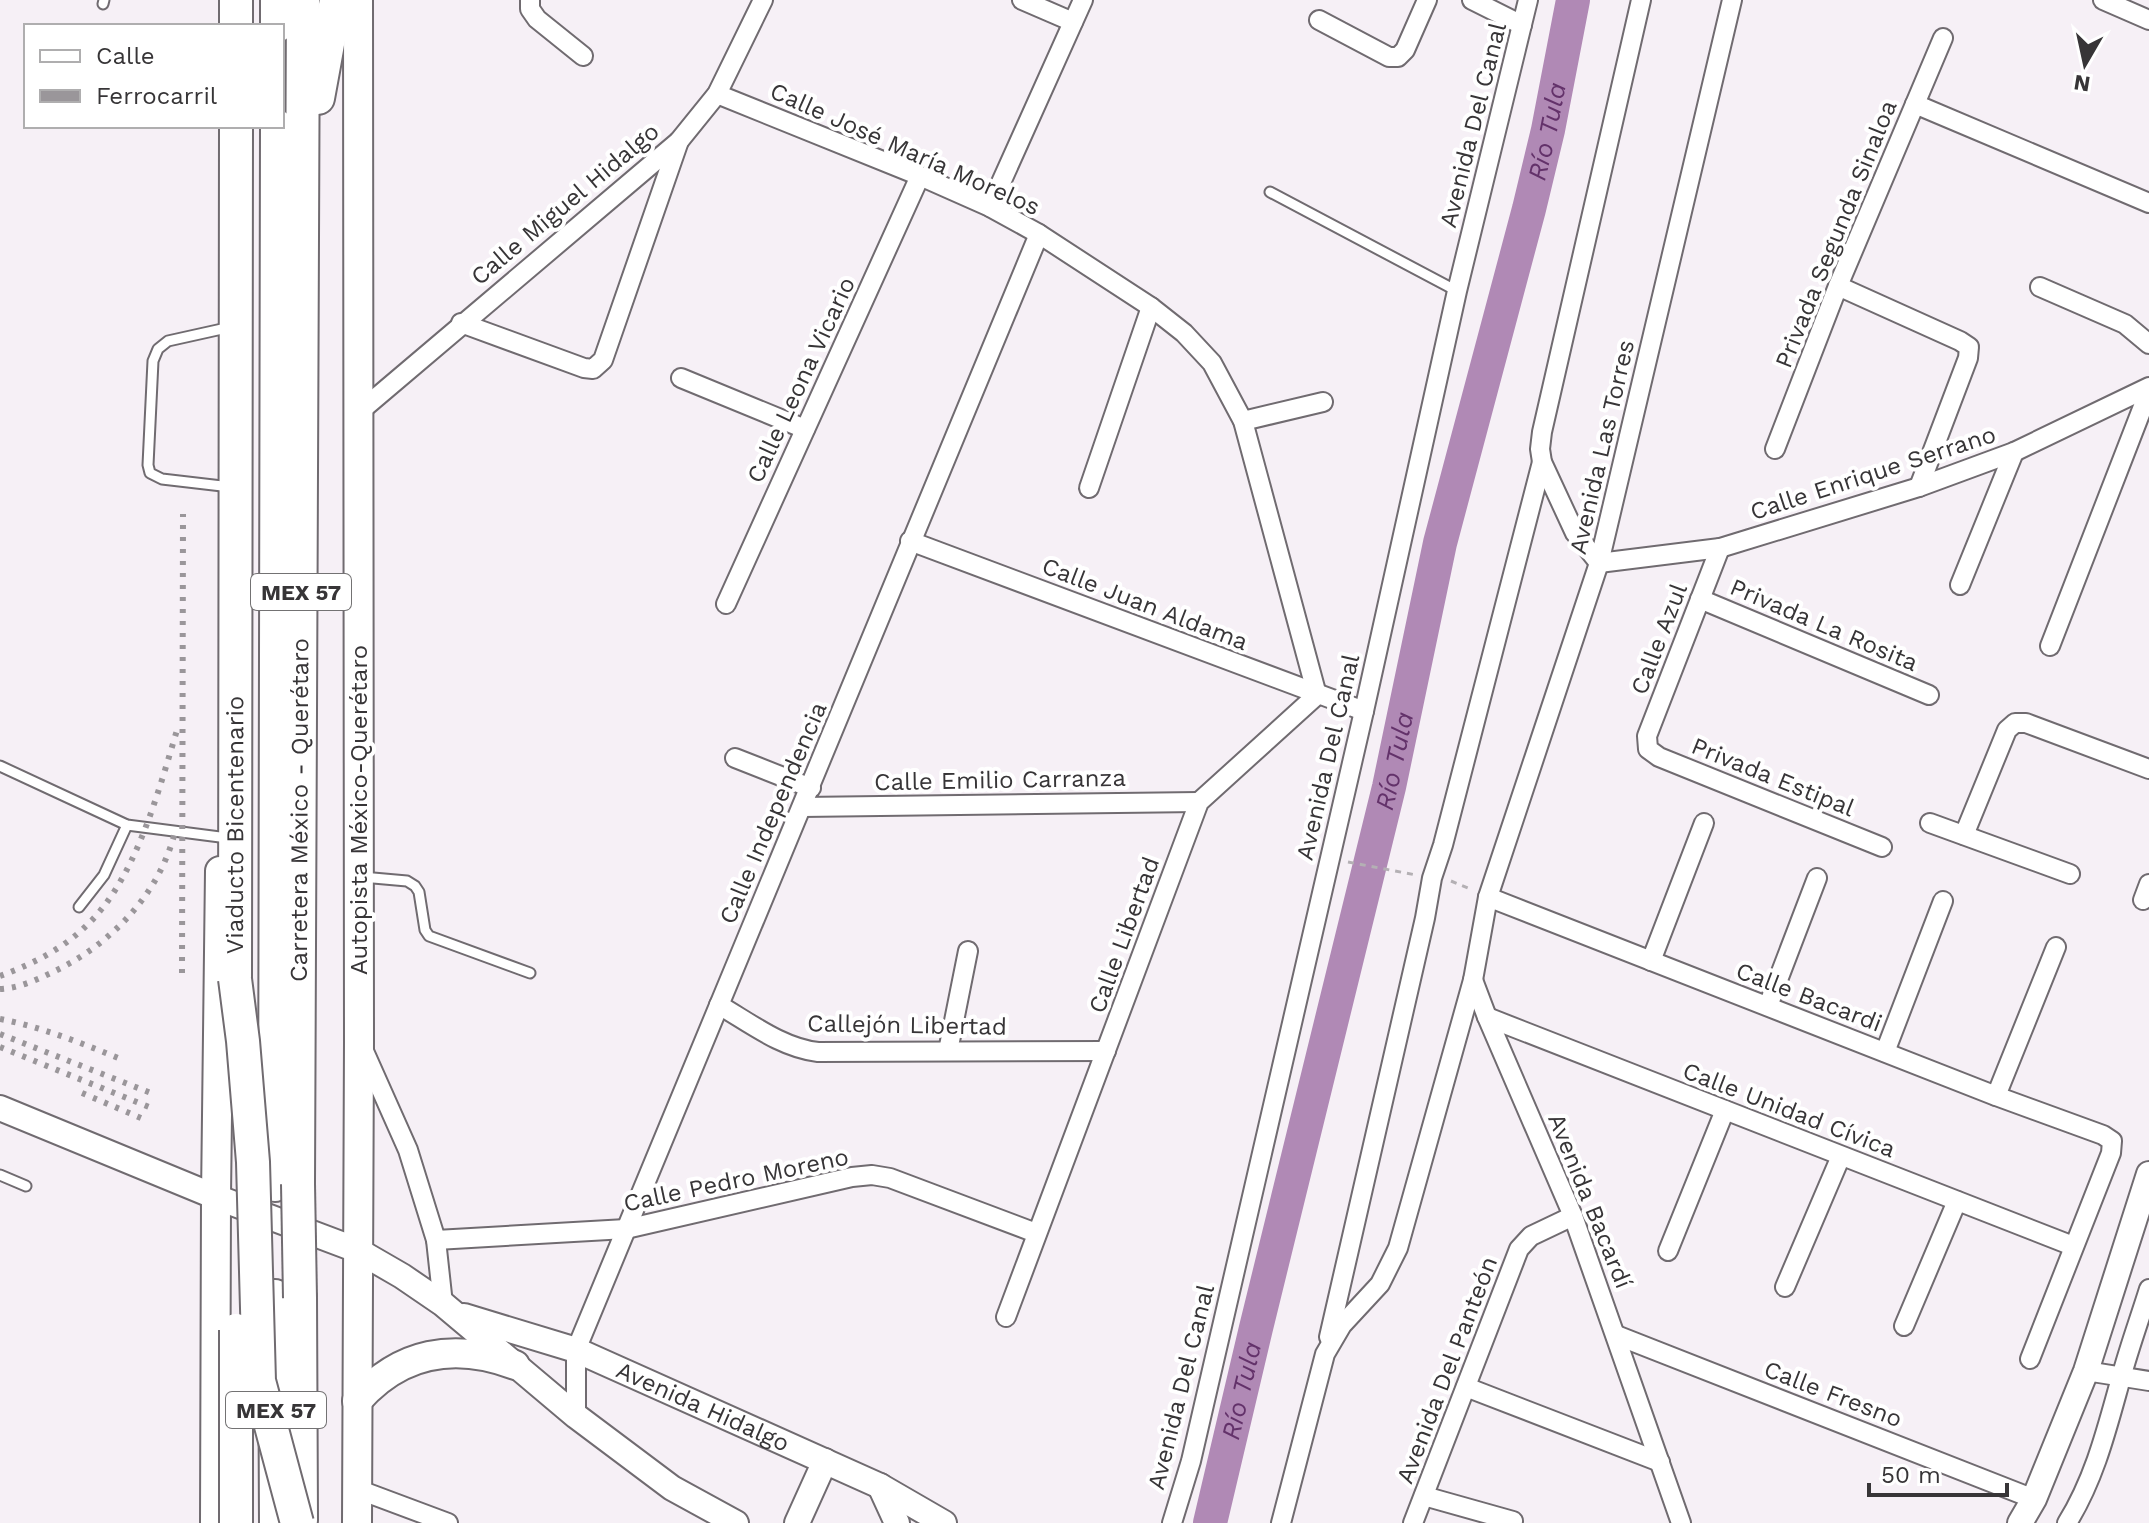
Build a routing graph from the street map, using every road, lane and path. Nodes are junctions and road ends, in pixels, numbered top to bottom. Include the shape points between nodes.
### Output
1 (226, 0) edge
2 (236, 0) edge
3 (277, 0) edge
4 (303, 0) edge
5 (336, 0) edge
6 (358, 0) edge
7 (530, 0) edge
8 (1022, 0) edge
9 (1083, 0) edge
10 (1427, 0) edge
11 (1472, 0) edge
12 (1528, 0) edge
13 (1641, 0) edge
14 (1732, 0) edge
15 (2105, 0) edge
16 (761, 1) edge
17 (1319, 20) dead end
18 (2149, 20) edge
19 (1073, 22) junction
20 (226, 24) edge
21 (236, 24) edge
22 (277, 24) edge
23 (1522, 25) junction
24 (1943, 38) dead end
25 (583, 56) dead end
26 (717, 94) junction
27 (1915, 104) junction
28 (225, 128) edge
29 (236, 128) edge
30 (277, 128) edge
31 (679, 141) junction
32 (920, 176) junction
33 (303, 183) junction
34 (1270, 192) dead end
35 (2149, 203) edge
36 (990, 207) junction
37 (1039, 234) junction
38 (1838, 286) junction
39 (2040, 287) dead end
40 (1457, 291) junction
41 (1151, 307) junction
42 (461, 323) junction
43 (222, 329) junction
44 (2149, 344) edge
45 (681, 378) dead end
46 (2149, 389) edge
47 (1323, 402) dead end
48 (358, 413) junction
49 (1243, 421) junction
50 (805, 429) junction
51 (1775, 449) dead end
52 (2014, 452) junction
53 (1542, 462) junction
54 (222, 486) junction
55 (1919, 487) junction
56 (1089, 488) dead end
57 (910, 541) junction
58 (1720, 548) junction
59 (1599, 563) junction
60 (1960, 585) dead end
61 (1700, 599) junction
62 (726, 604) dead end
63 (2050, 646) dead end
64 (1317, 695) junction
65 (1929, 695) dead end
66 (1364, 711) junction
67 (1648, 749) joint
68 (735, 758) dead end
69 (0, 766) edge
70 (2149, 769) edge
71 (811, 788) junction
72 (1199, 802) junction
73 (802, 807) junction
74 (1704, 823) dead end
75 (1930, 823) dead end
76 (127, 825) junction
77 (1964, 835) junction
78 (220, 837) junction
79 (1882, 847) dead end
80 (1338, 860) dead end
81 (2070, 874) dead end
82 (359, 876) junction
83 (1817, 878) dead end
84 (1441, 880) junction
85 (1488, 897) junction
86 (1943, 901) dead end
87 (79, 907) dead end
88 (2056, 947) dead end
89 (968, 951) dead end
90 (1651, 961) junction
91 (530, 973) dead end
92 (235, 979) junction
93 (1473, 980) junction
94 (719, 1005) junction
95 (1768, 1006) junction
96 (1487, 1017) junction
97 (359, 1041) junction
98 (948, 1051) junction
99 (1106, 1051) junction
100 (1885, 1052) junction
101 (1996, 1096) junction
102 (0, 1108) edge
103 (1725, 1110) junction
104 (1841, 1156) junction
105 (2149, 1174) edge
106 (0, 1175) edge
107 (286, 1184) junction
108 (26, 1186) dead end
109 (216, 1197) junction
110 (1957, 1201) junction
111 (1573, 1216) junction
112 (626, 1229) junction
113 (1036, 1233) junction
114 (436, 1240) junction
115 (2073, 1246) junction
116 (357, 1250) junction
117 (1668, 1251) dead end
118 (1785, 1287) dead end
119 (2149, 1289) edge
120 (288, 1297) junction
121 (448, 1308) junction
122 (1006, 1317) dead end
123 (1904, 1326) dead end
124 (1616, 1335) junction
125 (576, 1350) junction
126 (1325, 1354) junction
127 (2030, 1359) dead end
128 (515, 1365) junction
129 (2086, 1371) junction
130 (2149, 1381) edge
131 (2119, 1386) junction
132 (1466, 1387) junction
133 (357, 1401) junction
134 (576, 1416) junction
135 (825, 1461) junction
136 (1660, 1462) junction
137 (880, 1486) junction
138 (357, 1489) junction
139 (1424, 1496) junction
140 (2034, 1499) junction
141 (1513, 1521) edge
142 (215, 1523) edge
143 (236, 1523) edge
144 (276, 1523) edge
145 (299, 1523) edge
146 (357, 1523) edge
147 (448, 1523) edge
148 (736, 1523) edge
149 (797, 1523) edge
150 (897, 1523) edge
151 (944, 1523) edge
152 (1172, 1523) edge
153 (1281, 1523) edge
154 (1413, 1523) edge
155 (1681, 1523) edge
156 (2020, 1523) edge
157 (2067, 1523) edge

1 - 20 main road
2 - 21 highway
3 - 22 highway
4 - 33 highway, Carretera México - Querétaro / MEX 57
5 - 33 highway
6 - 48 main road, Autopista México-Querétaro
7 - 25 street via 537,19
8 - 19 street
9 - 19 street
10 - 17 street via 1398,57
11 - 23 street
12 - 23 street, Avenida Del Canal
13 - 53 street via 1542,432
14 - 59 street, Avenida Las Torres
15 - 18 street
16 - 26 street, Calle Miguel Hidalgo
19 - 36 street
23 - 40 street, Avenida Del Canal
24 - 27 street, Privada Segunda Sinaloa
26 - 31 street, Calle Miguel Hidalgo
26 - 32 street, Calle José María Morelos
27 - 35 street
27 - 38 street, Privada Segunda Sinaloa
28 - 43 main road
29 - 92 highway, Viaducto Bicentenario
30 - 107 highway, Carretera México - Querétaro / MEX 57
31 - 42 street, Calle Miguel Hidalgo
31 - 42 street via 603,360 593,369
32 - 36 street, Calle José María Morelos
32 - 50 street, Calle Leona Vicario
33 - 107 highway, Carretera México - Querétaro / MEX 57
34 - 40 lane
36 - 37 street, Calle José María Morelos
37 - 41 street, Calle José María Morelos
37 - 57 street, Calle Independencia
38 - 51 street, Privada Segunda Sinaloa
38 - 55 street via 1969,347
39 - 44 street via 2125,324
40 - 66 street, Avenida Del Canal
41 - 49 street, Calle José María Morelos via 1212,363
41 - 56 street
42 - 48 street, Calle Miguel Hidalgo
43 - 54 main road
43 - 54 lane via 168,341 158,349 148,465 150,473 162,479
45 - 50 street
46 - 52 street, Calle Enrique Serrano
46 - 63 street
47 - 49 street
48 - 82 main road, Autopista México-Querétaro
49 - 64 street, Calle José María Morelos
50 - 62 street, Calle Leona Vicario
52 - 55 street, Calle Enrique Serrano
52 - 60 street
53 - 59 street via 1575,533
53 - 84 street via 1443,845
54 - 78 main road
55 - 58 street, Calle Enrique Serrano
57 - 64 street, Calle Juan Aldama
57 - 71 street, Calle Independencia
58 - 59 street, Calle Enrique Serrano
58 - 61 street, Calle Azul
59 - 85 street, Avenida Las Torres
61 - 65 street, Privada La Rosita
61 - 67 street, Calle Azul via 1647,736
64 - 66 street, Calle Juan Aldama
64 - 72 street, Calle Libertad
66 - 152 street, Avenida Del Canal via 1191,1461
67 - 79 street, Privada Estipal
68 - 71 street
69 - 76 lane
70 - 77 street via 2015,723 2007,730
71 - 73 street, Calle Independencia
72 - 73 street, Calle Emilio Carranza
72 - 99 street, Calle Libertad
73 - 94 street, Calle Independencia
74 - 90 street
75 - 77 street
76 - 78 lane
76 - 87 lane via 104,875
77 - 81 street
78 - 109 main road
80 - 84 path
82 - 91 lane via 407,881 419,892 429,936
82 - 97 main road, Autopista México-Querétaro
83 - 95 street
84 - 85 path
84 - 126 street via 1425,918
85 - 90 street, Calle Bacardi
85 - 93 street
86 - 100 street
88 - 101 street
89 - 98 street
90 - 95 street, Calle Bacardi
92 - 143 highway, Viaducto Bicentenario, bridge
92 - 145 highway, bridge via 252,1148 259,1381
93 - 96 street, Avenida Bacardí
93 - 126 street via 1398,1248 1380,1284 1342,1325
94 - 98 street, Callejón Libertad via 800,1050
94 - 112 street, Calle Independencia
95 - 100 street, Calle Bacardi
96 - 103 street, Calle Unidad Cívica
96 - 111 street, Avenida Bacardí
97 - 114 street via 408,1150
97 - 116 main road, Autopista México-Querétaro
98 - 99 street, Callejón Libertad
99 - 113 street, Calle Libertad
100 - 101 street, Calle Bacardi
101 - 115 street, Calle Bacardi via 2112,1141
102 - 109 main road, Avenida Hidalgo
103 - 104 street, Calle Unidad Cívica
103 - 117 street
104 - 110 street, Calle Unidad Cívica
104 - 118 street
105 - 129 main road
106 - 108 lane
107 - 120 highway, Carretera México - Querétaro / MEX 57
109 - 116 main road, Avenida Hidalgo
109 - 142 main road
110 - 115 street, Calle Unidad Cívica
110 - 123 street
111 - 124 street, Avenida Bacardí
111 - 132 street, Avenida Del Panteón via 1531,1236 1519,1249
112 - 113 street, Calle Pedro Moreno via 872,1175
112 - 114 street, Calle Pedro Moreno
112 - 125 street, Calle Independencia
113 - 122 street, Calle Libertad
114 - 121 street
115 - 127 street
116 - 121 main road, Avenida Hidalgo
116 - 133 main road, Autopista México-Querétaro
119 - 131 street
120 - 144 highway, Carretera México - Querétaro / MEX 57
120 - 145 highway, Carretera México - Querétaro / MEX 57
121 - 125 main road, Avenida Hidalgo
121 - 128 main road, Avenida Hidalgo
124 - 136 street, Avenida Bacardí
124 - 140 street, Calle Fresno
125 - 134 street, Calle Independencia
125 - 135 main road, Avenida Hidalgo
126 - 153 street
128 - 133 main road via 472,1353 427,1356 395,1368
128 - 134 main road, Avenida Hidalgo
129 - 131 street
129 - 140 main road
130 - 131 street
131 - 157 street via 2092,1475
132 - 136 street
132 - 139 street, Avenida Del Panteón
133 - 138 main road, Autopista México-Querétaro
134 - 148 main road, Avenida Hidalgo via 672,1488
135 - 137 main road, Avenida Hidalgo
135 - 149 main road
136 - 155 street, Avenida Bacardí
137 - 150 main road
137 - 151 main road, Avenida Hidalgo
138 - 146 main road, Autopista México-Querétaro
138 - 147 street
139 - 141 street
139 - 154 street, Avenida Del Panteón
140 - 156 main road

